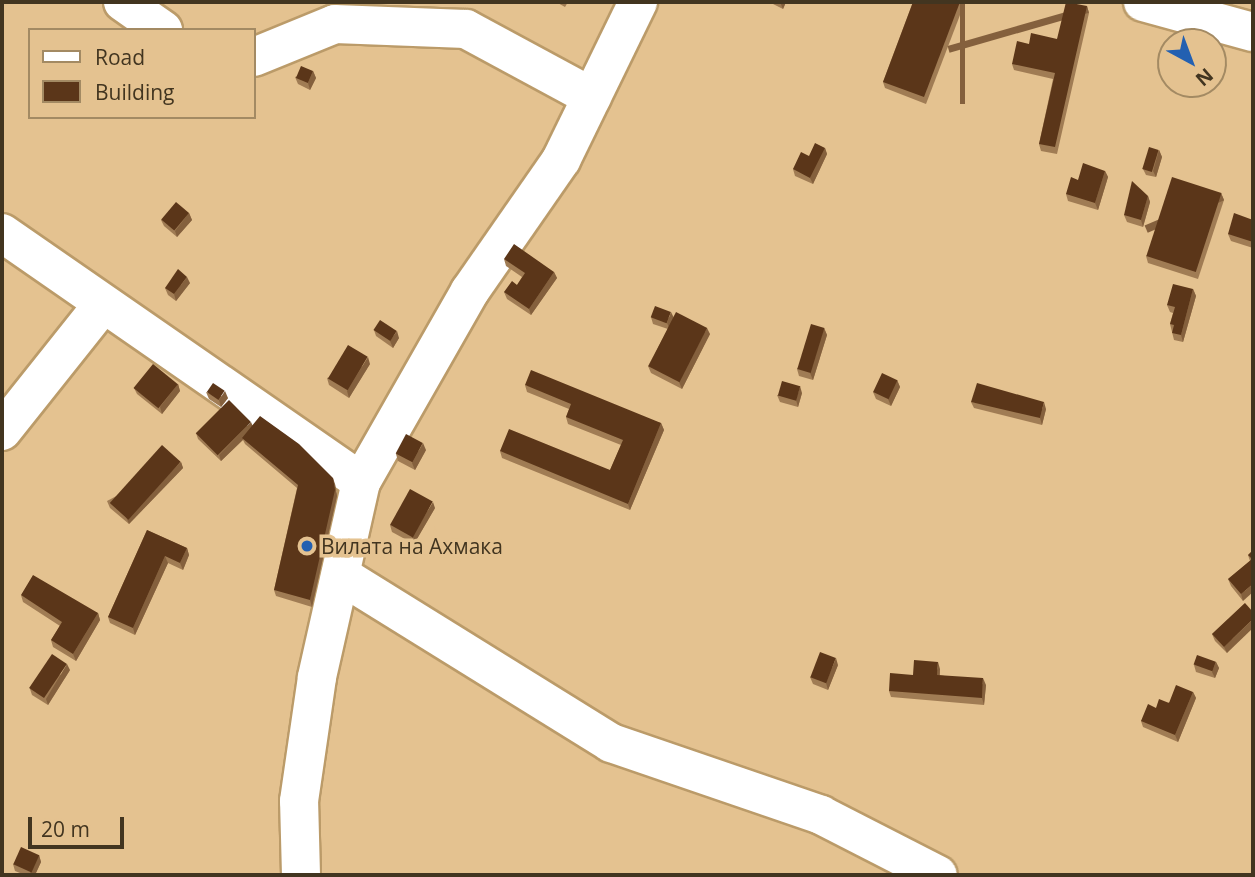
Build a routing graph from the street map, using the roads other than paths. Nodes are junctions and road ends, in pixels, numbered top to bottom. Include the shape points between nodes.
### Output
1 (123, 2) edge
2 (638, 2) edge
3 (1143, 2) edge
4 (160, 28) edge
5 (1253, 32) edge
6 (256, 56) edge
7 (592, 97) junction
8 (2, 233) edge
9 (103, 304) junction
10 (2, 431) edge
11 (361, 482) junction
12 (342, 576) junction
13 (890, 863) edge
14 (301, 875) edge
15 (938, 875) edge

1 - 4 street
2 - 7 street
3 - 5 street
6 - 7 street via 335,24 466,29
7 - 11 street via 561,160 470,291
8 - 9 street
9 - 10 street
9 - 11 street
11 - 12 street
12 - 13 street via 611,743 821,815
12 - 14 street via 317,677 299,801
13 - 15 street

